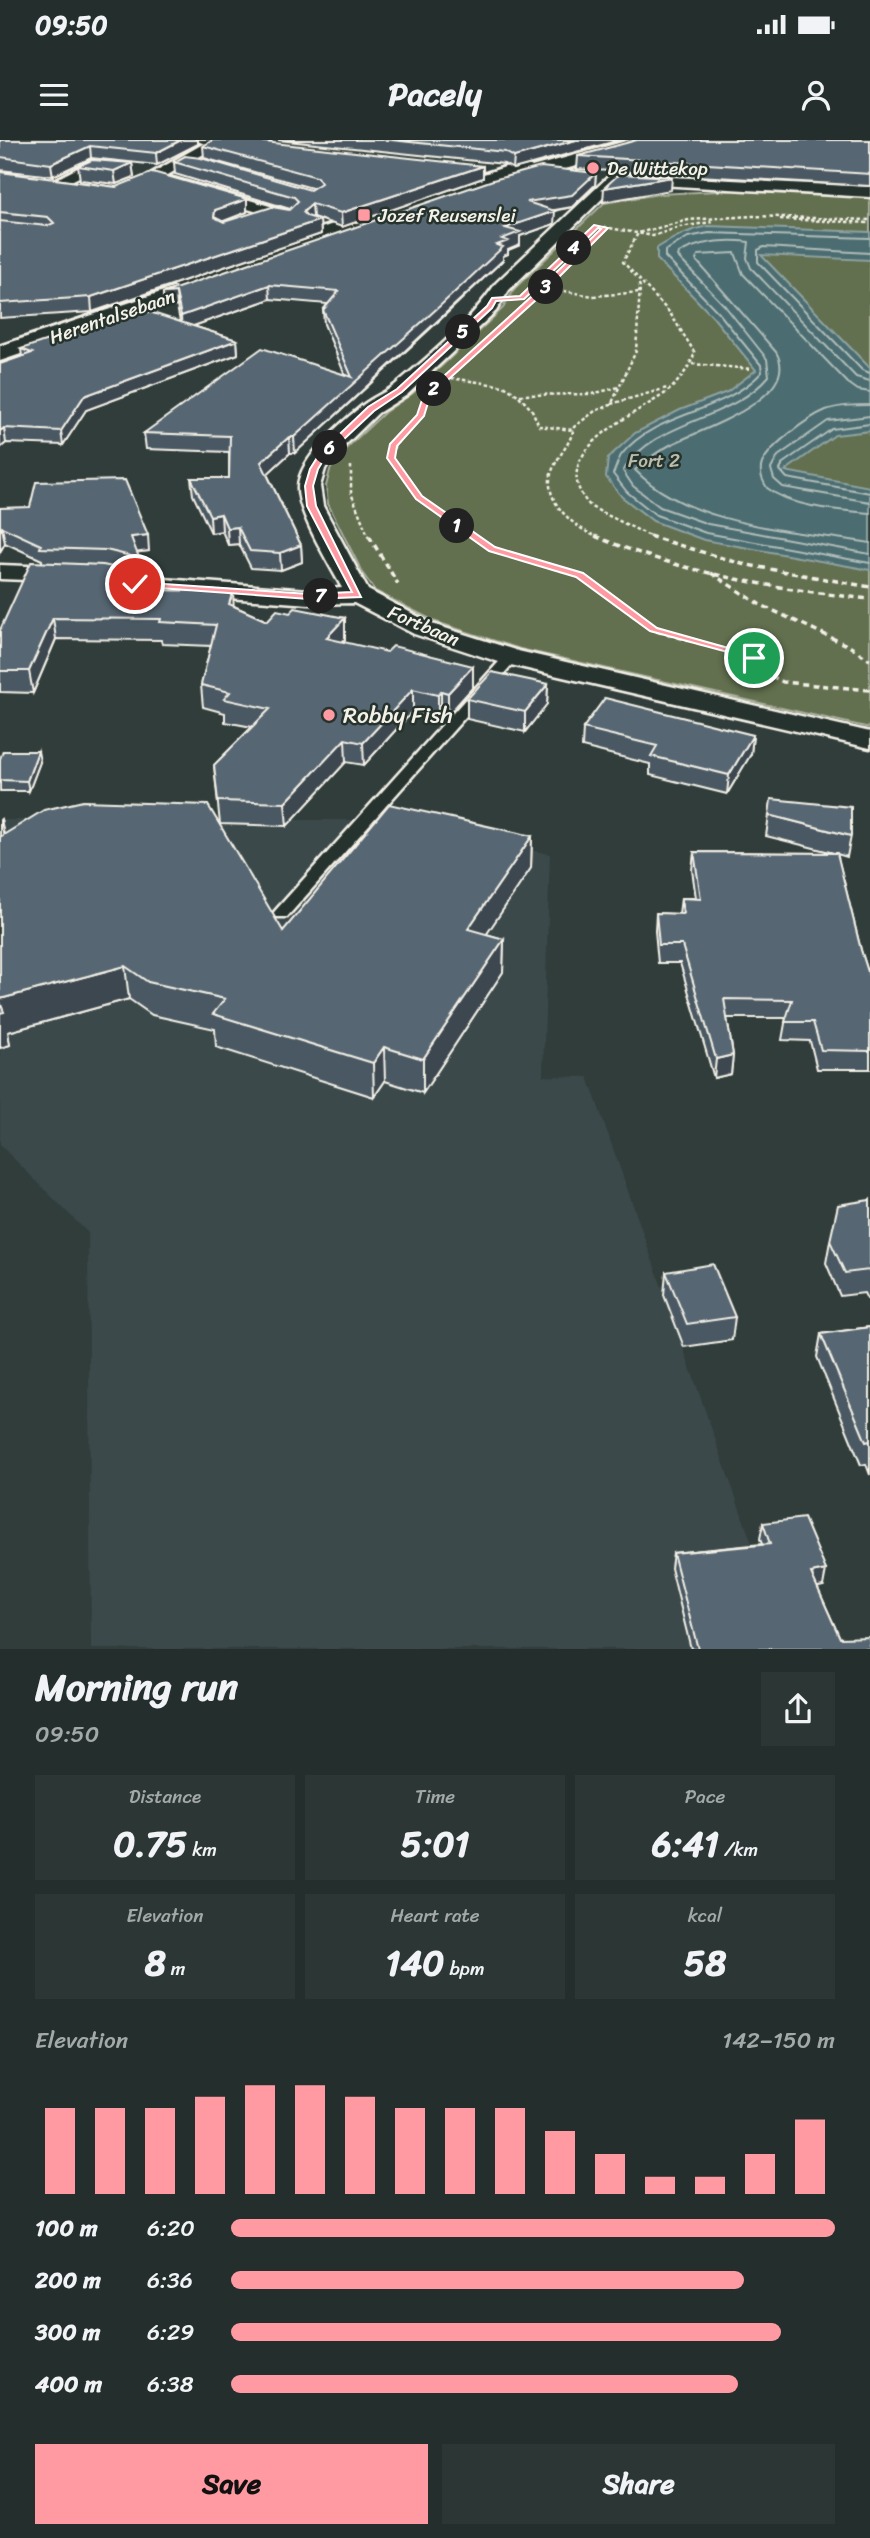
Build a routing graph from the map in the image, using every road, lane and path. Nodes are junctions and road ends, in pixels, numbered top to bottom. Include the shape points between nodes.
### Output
1 (624, 140) edge
2 (650, 140) edge
3 (212, 141) edge
4 (287, 149) edge
5 (183, 161) junction
6 (204, 164) edge
7 (464, 170) edge
8 (534, 172) junction
9 (154, 177) junction
10 (501, 177) junction
11 (607, 186) junction
12 (77, 187) edge
13 (870, 192) edge
14 (245, 221) edge
15 (870, 221) edge
16 (605, 228) junction
17 (638, 233) junction
18 (636, 278) junction
19 (545, 287) junction
20 (640, 292) junction
21 (515, 314) dead end
22 (0, 344) edge
23 (0, 354) edge
24 (692, 364) junction
25 (751, 369) dead end
26 (455, 370) dead end
27 (619, 387) junction
28 (673, 387) junction
29 (518, 395) junction
30 (423, 400) dead end
31 (611, 405) junction
32 (573, 430) junction
33 (352, 465) dead end
34 (0, 572) edge
35 (710, 573) junction
36 (870, 587) edge
37 (401, 589) dead end
38 (358, 595) junction
39 (870, 598) edge
40 (511, 657) junction
41 (870, 660) edge
42 (870, 690) edge
43 (870, 740) edge
44 (281, 914) dead end

1 - 10 main road, Herentalsebaan
2 - 8 main road, Herentalsebaan
3 - 4 main road
3 - 5 street
5 - 6 street
5 - 9 street
7 - 10 main road
8 - 10 main road, Herentalsebaan
8 - 11 street via 582,176
9 - 12 street via 91,165 51,182
9 - 14 street via 279,209
10 - 22 main road, Herentalsebaan via 323,227
10 - 23 main road, Herentalsebaan
11 - 13 street
11 - 16 path via 621,202 596,226
11 - 38 street via 502,287 490,307 400,391 371,409 323,454 309,486 312,506
15 - 17 path via 752,216 689,220
15 - 17 path via 734,219 653,236
16 - 17 path
16 - 19 path
17 - 18 path via 623,262
18 - 20 path
18 - 24 path via 682,330 695,353
19 - 20 path via 585,297
19 - 21 path
20 - 27 path via 636,351
24 - 25 path
24 - 28 path
26 - 29 path via 447,377 504,386
27 - 29 path via 592,394
27 - 31 path
28 - 31 path
28 - 36 path via 622,416 596,438 577,468 577,486 590,506 669,545
29 - 32 path via 539,426
30 - 42 path via 420,416 390,450 391,458 419,498 447,520 492,549 593,583 653,629 754,658 783,682
31 - 32 path via 595,411
32 - 35 path via 551,473 551,495 565,515 594,536 629,551
33 - 37 path via 348,484 372,547
34 - 38 street via 108,576 135,584 309,597
35 - 39 path
35 - 41 path via 724,585 810,629 853,646
38 - 40 street, Fortbaan via 423,629
40 - 43 street, Fortbaan
40 - 44 lane

